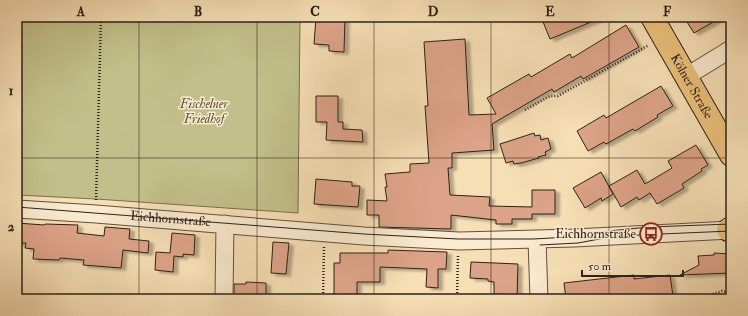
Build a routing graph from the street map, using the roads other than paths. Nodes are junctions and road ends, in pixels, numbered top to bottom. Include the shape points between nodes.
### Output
1 (652, 17) edge
2 (731, 49) edge
3 (687, 76) junction
4 (731, 155) edge
5 (17, 209) edge
6 (225, 224) junction
7 (730, 229) edge
8 (537, 240) junction
9 (224, 299) edge
10 (538, 299) edge

1 - 3 main road, Kölner Straße
2 - 3 street
3 - 4 main road, Kölner Straße
5 - 6 street, Eichhornstraße
6 - 8 street, Eichhornstraße via 459,241
6 - 9 street
7 - 8 street, Eichhornstraße
8 - 10 street

